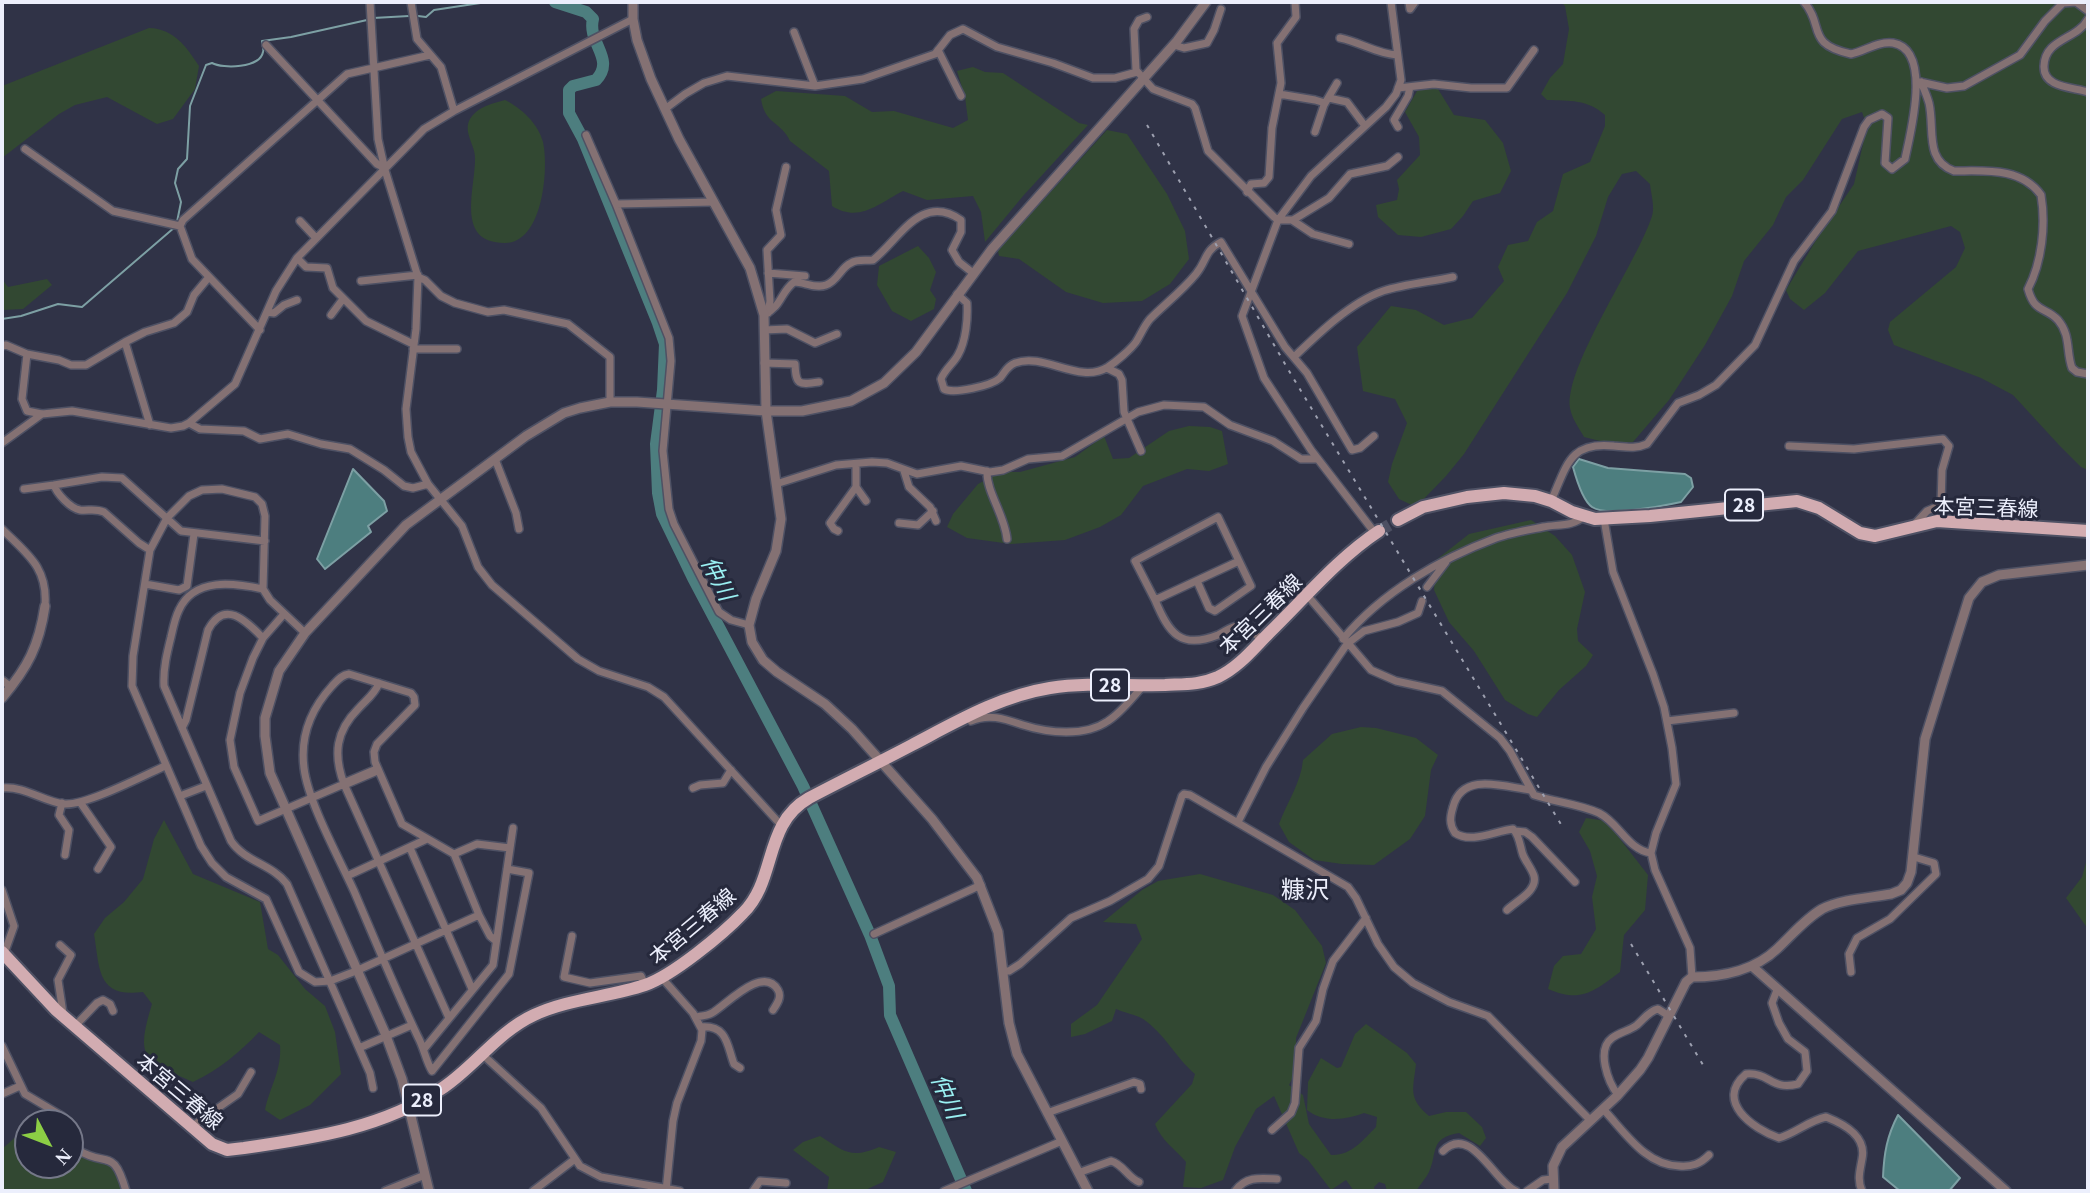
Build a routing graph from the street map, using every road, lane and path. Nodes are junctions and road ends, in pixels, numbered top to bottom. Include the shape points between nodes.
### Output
1 (370, 2) edge
2 (411, 2) edge
3 (633, 2) edge
4 (1206, 2) edge
5 (1295, 2) edge
6 (1391, 2) edge
7 (1409, 2) edge
8 (1415, 2) edge
9 (1804, 2) edge
10 (1221, 9) dead end
11 (2088, 10) edge
12 (1147, 16) dead end
13 (633, 19) junction
14 (2088, 19) edge
15 (794, 32) dead end
16 (1340, 38) dead end
17 (266, 45) dead end
18 (1174, 45) junction
19 (938, 50) junction
20 (1534, 51) dead end
21 (430, 55) junction
22 (1397, 55) junction
23 (374, 67) junction
24 (1140, 75) junction
25 (1919, 81) junction
26 (1337, 83) dead end
27 (815, 86) junction
28 (1410, 87) junction
29 (1398, 88) junction
30 (1351, 92) dead end
31 (2088, 92) edge
32 (1279, 94) junction
33 (961, 96) dead end
34 (317, 100) junction
35 (1327, 101) junction
36 (1348, 102) junction
37 (665, 109) junction
38 (454, 111) junction
39 (1365, 126) junction
40 (1398, 127) dead end
41 (1315, 132) dead end
42 (586, 135) dead end
43 (25, 149) dead end
44 (1398, 157) dead end
45 (786, 167) dead end
46 (385, 169) junction
47 (1247, 192) junction
48 (714, 202) junction
49 (616, 204) junction
50 (1278, 220) junction
51 (1293, 220) junction
52 (300, 221) dead end
53 (180, 226) junction
54 (316, 238) junction
55 (1349, 244) dead end
56 (297, 258) junction
57 (768, 273) junction
58 (973, 273) junction
59 (209, 276) junction
60 (418, 276) junction
61 (805, 276) dead end
62 (1453, 277) dead end
63 (361, 281) dead end
64 (1250, 291) junction
65 (957, 294) junction
66 (343, 299) junction
67 (297, 300) dead end
68 (267, 312) junction
69 (766, 314) junction
70 (331, 315) dead end
71 (260, 330) junction
72 (764, 330) junction
73 (837, 334) dead end
74 (125, 342) junction
75 (2, 346) edge
76 (413, 347) junction
77 (457, 349) dead end
78 (27, 354) junction
79 (1294, 357) junction
80 (764, 363) junction
81 (1107, 368) junction
82 (2088, 374) edge
83 (819, 382) dead end
84 (610, 402) junction
85 (666, 405) junction
86 (766, 411) junction
87 (42, 414) junction
88 (1127, 418) junction
89 (189, 423) junction
90 (150, 425) junction
91 (1374, 436) dead end
92 (2, 443) edge
93 (1788, 446) dead end
94 (1141, 451) dead end
95 (495, 459) junction
96 (1318, 459) junction
97 (856, 464) junction
98 (904, 471) junction
99 (987, 471) junction
100 (428, 484) junction
101 (776, 484) junction
102 (54, 485) junction
103 (856, 486) junction
104 (24, 489) dead end
105 (441, 498) junction
106 (866, 501) dead end
107 (1551, 501) junction
108 (933, 511) junction
109 (1584, 516) junction
110 (167, 518) junction
111 (1604, 519) junction
112 (1398, 520) tunnel mouth
113 (936, 521) dead end
114 (899, 523) dead end
115 (1913, 527) junction
116 (2, 529) edge
117 (519, 529) dead end
118 (838, 531) dead end
119 (2088, 531) edge
120 (1377, 532) joint
121 (194, 534) junction
122 (1007, 539) dead end
123 (265, 541) junction
124 (150, 550) junction
125 (1449, 558) junction
126 (1239, 561) junction
127 (2088, 565) edge
128 (1197, 582) junction
129 (145, 584) junction
130 (1427, 587) dead end
131 (263, 589) junction
132 (1307, 596) junction
133 (1155, 600) junction
134 (1422, 601) dead end
135 (45, 606) joint
136 (284, 614) junction
137 (749, 625) junction
138 (305, 633) junction
139 (264, 638) junction
140 (1262, 640) junction
141 (1345, 641) junction
142 (2, 680) edge
143 (379, 683) junction
144 (1143, 686) junction
145 (11, 687) junction
146 (2, 698) edge
147 (1734, 713) dead end
148 (960, 720) junction
149 (1667, 721) junction
150 (182, 727) junction
151 (880, 761) junction
152 (165, 766) junction
153 (377, 770) junction
154 (731, 770) junction
155 (344, 784) junction
156 (206, 786) junction
157 (2, 788) edge
158 (693, 788) dead end
159 (1530, 790) junction
160 (180, 796) junction
161 (313, 798) junction
162 (80, 802) junction
163 (62, 803) junction
164 (286, 810) junction
165 (1238, 822) junction
166 (781, 825) junction
167 (513, 828) dead end
168 (1515, 831) junction
169 (427, 839) junction
170 (410, 848) junction
171 (510, 848) junction
172 (1651, 853) junction
173 (454, 854) junction
174 (65, 855) dead end
175 (1914, 857) junction
176 (378, 862) junction
177 (98, 869) dead end
178 (507, 869) junction
179 (347, 876) junction
180 (1575, 881) dead end
181 (981, 885) junction
182 (2, 890) edge
183 (1507, 909) dead end
184 (479, 915) junction
185 (1366, 918) junction
186 (446, 930) junction
187 (874, 934) dead end
188 (572, 936) dead end
189 (496, 941) junction
190 (414, 944) junction
191 (60, 945) dead end
192 (3, 953) edge
193 (383, 958) junction
194 (1753, 967) junction
195 (356, 971) junction
196 (1004, 971) junction
197 (1851, 972) dead end
198 (1692, 977) junction
199 (662, 978) junction
200 (330, 981) junction
201 (645, 985) junction
202 (472, 989) junction
203 (1777, 990) junction
204 (773, 1010) dead end
205 (113, 1011) dead end
206 (1669, 1016) junction
207 (64, 1017) junction
208 (696, 1017) junction
209 (449, 1018) junction
210 (412, 1025) junction
211 (75, 1026) junction
212 (701, 1027) junction
213 (386, 1037) junction
214 (2, 1046) edge
215 (359, 1048) junction
216 (424, 1049) junction
217 (483, 1055) junction
218 (740, 1068) dead end
219 (251, 1072) dead end
220 (20, 1086) junction
221 (373, 1088) dead end
222 (1141, 1089) dead end
223 (2, 1094) edge
224 (1618, 1095) junction
225 (408, 1108) junction
226 (50, 1109) edge
227 (1603, 1109) junction
228 (1047, 1113) junction
229 (1590, 1120) junction
230 (191, 1128) junction
231 (1272, 1130) dead end
232 (1062, 1141) junction
233 (1443, 1151) dead end
234 (84, 1153) edge
235 (1709, 1155) dead end
236 (575, 1159) junction
237 (1079, 1173) junction
238 (425, 1175) junction
239 (1552, 1179) junction
240 (1277, 1180) dead end
241 (1139, 1182) dead end
242 (786, 1183) dead end
243 (666, 1190) edge
244 (127, 1191) edge
245 (384, 1191) edge
246 (429, 1191) edge
247 (533, 1191) edge
248 (680, 1191) edge
249 (752, 1191) edge
250 (944, 1191) edge
251 (1088, 1191) edge
252 (1235, 1191) edge
253 (1516, 1191) edge
254 (1527, 1191) edge
255 (1554, 1191) edge
256 (1862, 1191) edge
257 (2006, 1191) edge

1 - 23 street
2 - 21 street via 417,39
3 - 13 street
4 - 18 street
5 - 32 street via 1296,17 1278,43
6 - 22 street
7 - 8 street via 1410,9
9 - 25 street via 1825,44 1851,54 1893,43 1909,54
10 - 18 street via 1207,43 1184,48
11 - 25 street via 2076,2 2063,3 2020,55 1964,86 1947,88
12 - 24 street via 1134,29
13 - 37 street
13 - 38 street
14 - 31 street via 2082,28 2051,47 2044,64 2050,80
15 - 27 street
16 - 22 street
17 - 34 street
18 - 24 street
19 - 24 street via 950,35 963,29 997,47 1093,78
19 - 27 street via 863,79
19 - 33 street
20 - 28 street via 1507,88
21 - 23 street
21 - 38 street via 441,67
22 - 29 street
23 - 34 street via 347,74
23 - 46 street via 376,127
24 - 47 street via 1160,92 1192,104 1208,151
24 - 58 street
25 - 82 street via 1929,105 1933,151 1939,162 1954,171 2010,174 2026,180 2041,195 2037,271 2028,289 2034,304 2057,320 2070,345 2072,368
25 - 107 street via 1905,159 1897,167 1888,167 1888,118 1882,114 1869,120 1832,211 1794,261 1750,352 1709,390 1678,403 1647,444 1630,448 1590,445 1578,450
26 - 35 street
27 - 37 street via 727,76 704,83
28 - 29 street
28 - 40 street via 1394,120
29 - 39 street via 1391,102
30 - 36 street
32 - 35 street
32 - 47 street via 1269,177 1264,183 1249,185
34 - 46 street
34 - 53 street
35 - 36 street
35 - 41 street
36 - 39 street
37 - 48 street
38 - 46 street via 424,129
39 - 50 street via 1311,176
42 - 49 street
43 - 53 street via 113,211
44 - 51 street via 1387,166 1350,174 1329,198
45 - 57 street via 776,210 781,235 767,250
46 - 54 street
46 - 60 street
47 - 50 street
48 - 49 street
48 - 69 street via 750,268
49 - 85 street via 669,338
50 - 51 street
50 - 64 street
51 - 55 street via 1313,234
52 - 54 street
53 - 59 street via 187,250
54 - 56 street
56 - 66 street via 306,267 327,268 333,288
56 - 68 street
57 - 61 street
57 - 69 street
58 - 65 street
58 - 69 street via 953,256 961,220 946,212 929,212 901,230 873,260 852,262 826,285 793,282
59 - 71 street
59 - 74 street via 187,312 174,323
60 - 63 street
60 - 76 street
60 - 84 street via 454,303 568,324 610,357
62 - 79 street via 1373,295
64 - 79 street
64 - 81 street via 1221,242 1210,248 1197,273 1150,320 1132,347
64 - 96 street via 1242,316 1256,360
65 - 81 street via 967,303 967,324 958,357 941,379 948,391 993,382 1008,366 1024,361 1071,370
65 - 86 street via 916,352 873,390 851,401
66 - 70 street
66 - 76 street via 366,321
67 - 68 street via 274,313
68 - 71 street
69 - 72 street
71 - 89 street via 235,384
72 - 73 street via 787,329 815,343
72 - 80 street
74 - 78 street via 78,366
74 - 90 street
75 - 78 street
76 - 77 street
76 - 100 street via 408,437 411,453
78 - 87 street via 23,405 27,411
79 - 91 street via 1352,450
80 - 83 street via 795,364 799,383
80 - 86 street
81 - 88 street via 1122,380
84 - 85 street
84 - 95 street via 564,413
85 - 86 street
85 - 137 street via 663,465 674,524 719,612
86 - 101 street
87 - 90 street via 72,411
87 - 92 street
88 - 94 street
88 - 96 street via 1164,405 1204,407 1230,425 1273,441 1301,459
88 - 99 street via 1062,456 1028,459 1003,470
89 - 90 street via 176,428
89 - 100 street via 200,429 238,429 260,439 288,434 349,449 404,486
93 - 115 street via 1854,449 1943,439 1949,446 1942,470 1941,505 1927,511
95 - 105 street
95 - 117 street
96 - 120 street
97 - 98 street via 887,463
97 - 101 street via 836,465
97 - 103 street
98 - 99 street via 918,474 961,466
98 - 108 street via 909,488
99 - 122 street
100 - 105 street
101 - 137 street via 780,535
102 - 104 street
102 - 110 street via 122,478
102 - 124 street via 75,507 104,512
103 - 106 street
103 - 118 street via 831,523
105 - 138 street via 406,525
105 - 154 street via 462,526 478,567 498,590 578,659 664,697
107 - 109 main road, 本宮三春線 / 28
107 - 112 main road, 本宮三春線 / 28 via 1522,493 1486,494 1423,507
108 - 113 street
108 - 114 street via 918,525
109 - 111 main road, 本宮三春線 / 28
109 - 125 street via 1496,538
110 - 121 street via 181,531
110 - 123 street via 202,490 242,492 262,505
110 - 124 street
111 - 115 main road, 本宮三春線 / 28 via 1791,501 1811,505 1866,535 1880,537
111 - 149 street via 1613,572
115 - 119 main road, 本宮三春線 / 28 via 1937,521
116 - 135 street via 39,568 46,584
120 - 132 main road, 本宮三春線 / 28
121 - 123 street
121 - 129 street via 187,586 179,590
123 - 131 street
124 - 129 street
125 - 130 street
125 - 141 street via 1391,594
126 - 128 street
126 - 128 street via 1251,586 1215,611 1209,608
126 - 133 street via 1218,517 1135,561
127 - 175 street via 1999,575 1982,582 1969,598 1925,738
128 - 133 street
129 - 152 street via 132,686
131 - 136 street
131 - 150 street via 210,585 179,609 163,676
132 - 140 main road, 本宮三春線 / 28
132 - 141 street
133 - 140 street via 1165,624 1184,639 1205,640 1238,626
134 - 141 street via 1418,613
135 - 145 street via 33,655
136 - 138 street
136 - 139 street
137 - 151 street via 752,642 763,660 841,718
138 - 164 street via 279,671 265,718 271,773
139 - 150 street via 236,615 214,621
139 - 164 street via 240,693 231,756 258,821
140 - 144 main road, 本宮三春線 / 28 via 1235,667 1208,681
141 - 159 street via 1364,665 1380,675 1448,695 1500,738
141 - 165 street via 1273,755
142 - 145 street
143 - 153 street via 411,693 416,700 377,744
143 - 155 street via 340,733 337,758
143 - 161 street via 343,675 314,710 303,751
144 - 148 main road, 本宮三春線 / 28 via 1048,688 1016,695
144 - 148 street via 1110,720 1090,729 1048,730 999,717
145 - 146 street
147 - 149 street
148 - 151 main road, 本宮三春線 / 28
149 - 172 street via 1676,784
150 - 156 street
151 - 166 main road, 本宮三春線 / 28 via 806,800
151 - 181 street via 956,848
152 - 160 street
152 - 162 street
153 - 155 street
153 - 169 street via 402,824
154 - 158 street via 723,783
154 - 166 street
155 - 161 street
155 - 176 street
156 - 160 street
156 - 200 street via 238,852 279,873 287,884
157 - 163 street
159 - 168 street via 1473,784 1454,801 1450,822 1458,836
159 - 172 street via 1556,803 1598,813 1637,848
160 - 200 street via 212,863 226,877 270,903 299,972 315,982
161 - 164 street
161 - 179 street
162 - 163 street
162 - 177 street via 111,847
163 - 174 street via 59,815 69,830
164 - 195 street
165 - 185 street via 1348,887
165 - 196 street via 1184,794 1159,866 1148,879 1077,915 1020,964
166 - 199 main road, 本宮三春線 / 28 via 750,906
167 - 171 street
168 - 180 street via 1532,837
168 - 183 street via 1534,883
169 - 170 street
169 - 173 street
170 - 176 street
170 - 186 street
171 - 173 street via 478,844
171 - 178 street
172 - 198 street via 1690,948
173 - 184 street
175 - 194 street via 1907,883 1900,890 1826,907
175 - 197 street via 1934,863 1936,874 1890,919 1857,938 1849,954
176 - 179 street
176 - 190 street
178 - 189 street
178 - 216 street via 529,873 509,974 432,1071
179 - 193 street
181 - 187 street
181 - 196 street via 998,932
182 - 192 street via 14,926
184 - 186 street
184 - 189 street
185 - 229 street via 1378,944 1405,977 1449,1002 1488,1016
185 - 231 street via 1333,961 1316,1021 1299,1048 1295,1103 1289,1116
186 - 190 street
186 - 202 street
188 - 201 street via 564,977 590,983 641,975
189 - 202 street via 493,965
190 - 193 street
190 - 209 street
191 - 207 street via 71,955 58,980
192 - 207 main road, 本宮三春線 / 28
193 - 195 street
193 - 210 street
194 - 198 street
194 - 203 street
195 - 200 street
195 - 213 street
196 - 228 street via 1017,1054
198 - 206 street
199 - 201 main road, 本宮三春線 / 28
199 - 208 street
200 - 215 street
201 - 217 main road, 本宮三春線 / 28 via 545,1010 518,1024
202 - 209 street
203 - 256 street via 1772,1003 1779,1023 1788,1039 1805,1052 1807,1071 1798,1084 1788,1087 1746,1074 1739,1080 1736,1107 1756,1127 1779,1138 1826,1117 1848,1127 1863,1145 1858,1178
203 - 257 street
204 - 208 street via 779,990 762,983 739,992 710,1014
205 - 211 street via 103,1000
206 - 224 street via 1648,1058
206 - 224 street via 1654,1009 1608,1043 1605,1066
207 - 211 main road, 本宮三春線 / 28
208 - 212 street
209 - 216 street
210 - 213 street
210 - 216 street
211 - 230 main road, 本宮三春線 / 28
212 - 218 street via 728,1040 734,1064
212 - 243 street via 701,1041 673,1121
213 - 215 street
213 - 225 street
214 - 220 street
215 - 221 street
217 - 225 main road, 本宮三春線 / 28 via 444,1087
217 - 236 street via 541,1108
219 - 230 street via 239,1094
220 - 223 street
220 - 226 street
222 - 228 street via 1134,1082
224 - 227 street
225 - 230 main road, 本宮三春線 / 28 via 348,1131 244,1148 220,1148
225 - 238 street
227 - 229 street
227 - 235 street via 1654,1161 1687,1166
228 - 232 street
229 - 239 street via 1562,1147
232 - 237 street
232 - 250 street
233 - 253 street via 1455,1143 1472,1148
234 - 244 street via 117,1166
236 - 243 street via 591,1173
236 - 247 street
237 - 241 street via 1111,1161
237 - 251 street
238 - 245 street
238 - 246 street
239 - 254 street
239 - 255 street
240 - 252 street via 1250,1179
242 - 249 street via 760,1181
243 - 248 street

